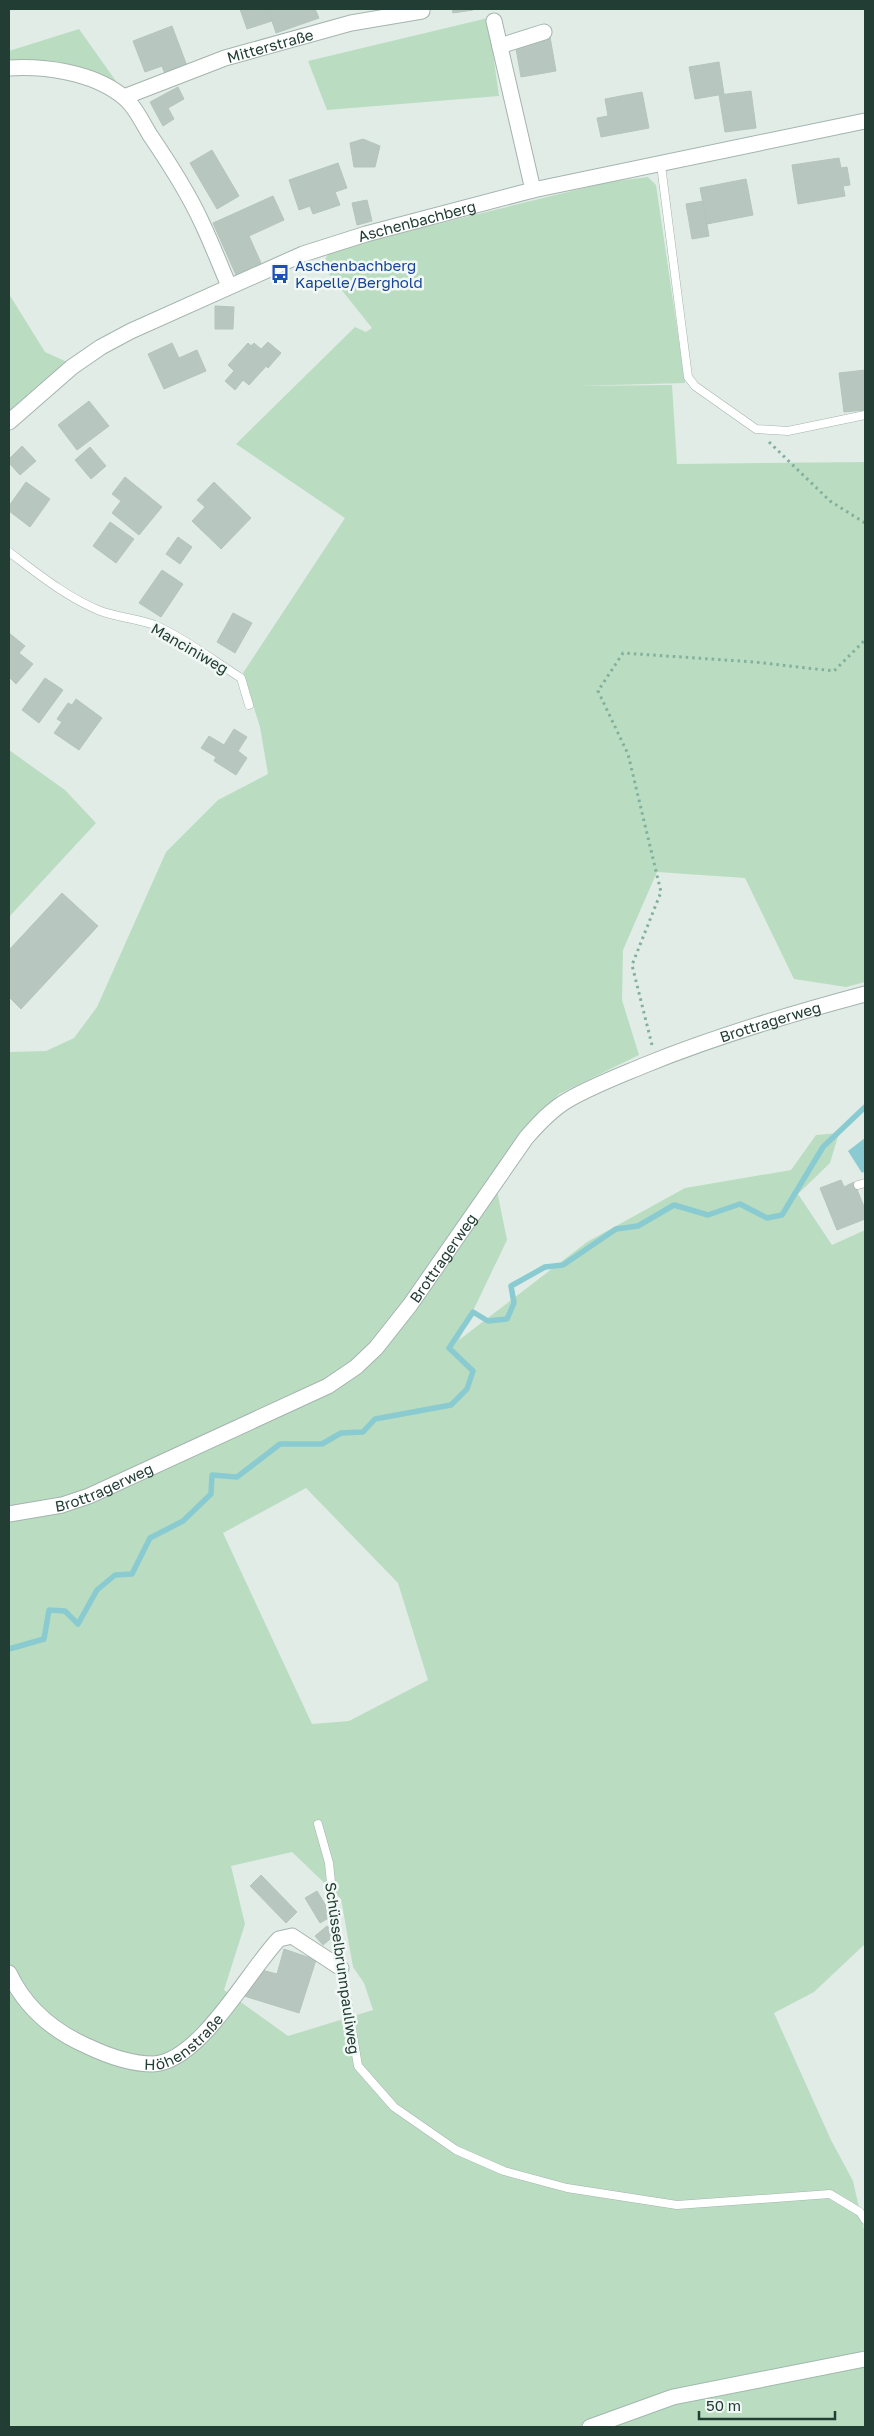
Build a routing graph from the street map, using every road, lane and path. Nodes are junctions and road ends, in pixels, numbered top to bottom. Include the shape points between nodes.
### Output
1 (422, 10) dead end
2 (494, 21) dead end
3 (544, 32) dead end
4 (500, 46) junction
5 (9, 68) edge
6 (124, 97) junction
7 (865, 122) edge
8 (661, 165) junction
9 (533, 190) junction
10 (228, 286) junction
11 (865, 415) edge
12 (9, 422) edge
13 (756, 429) junction
14 (865, 523) edge
15 (9, 552) edge
16 (865, 640) edge
17 (249, 705) dead end
18 (865, 994) edge
19 (656, 1060) junction
20 (9, 1514) edge
21 (318, 1824) dead end
22 (341, 1968) junction
23 (9, 1973) edge
24 (865, 2220) edge
25 (865, 2359) edge
26 (590, 2427) edge

1 - 6 street, Mitterstraße via 351,23 225,58
2 - 4 street
3 - 4 street
4 - 9 street
5 - 6 street via 76,75
6 - 10 street via 190,199
7 - 8 street, Aschenbachberg
8 - 9 street, Aschenbachberg
8 - 13 lane via 688,376 694,386
9 - 10 street, Aschenbachberg via 366,234 310,252
10 - 12 street, Aschenbachberg via 101,346
11 - 13 lane via 788,431
13 - 14 path via 830,501
15 - 17 lane, Manciniweg via 85,604 150,623 241,678
16 - 19 path via 834,671 623,653 598,690 628,754 661,892 632,965
18 - 19 street, Brottragerweg via 785,1015
19 - 20 street, Brottragerweg via 568,1100 544,1117 410,1304 376,1348 356,1367 328,1386 89,1496 62,1506
21 - 22 lane, Schüsselbrunnpauliweg via 329,1863
22 - 23 street, Höhenstraße via 292,1936 279,1939 207,2031 177,2055 154,2064 107,2055 72,2039 30,2006
22 - 24 lane, Schüsselbrunnpauliweg via 358,2066 394,2107 456,2150 504,2171 567,2188 677,2205 830,2194 860,2212
25 - 26 street via 673,2397

